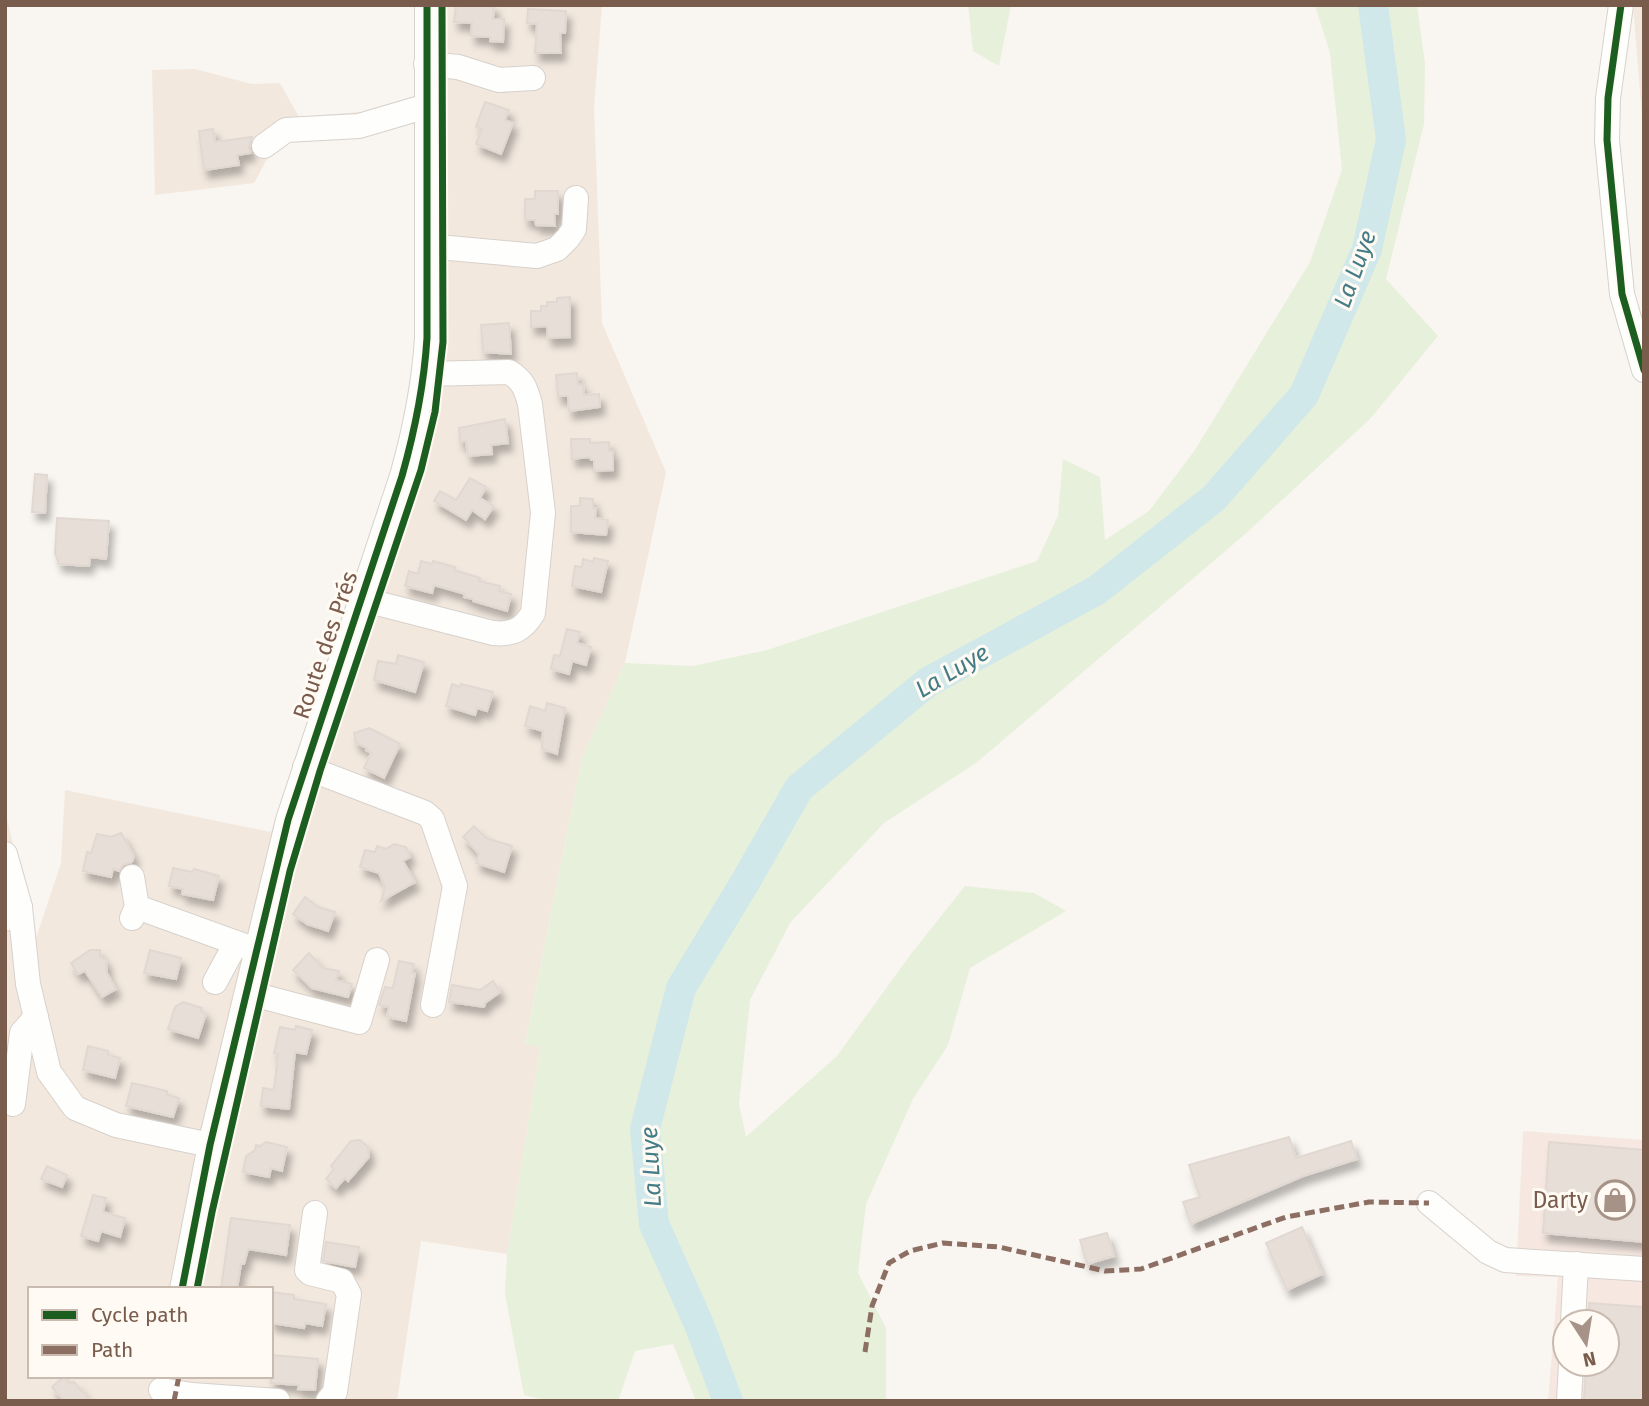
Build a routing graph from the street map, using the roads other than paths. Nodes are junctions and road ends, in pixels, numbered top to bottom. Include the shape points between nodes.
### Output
1 (427, 5) edge
2 (1621, 5) edge
3 (426, 64) junction
4 (533, 78) dead end
5 (427, 106) junction
6 (264, 145) dead end
7 (576, 198) dead end
8 (427, 246) junction
9 (1644, 370) edge
10 (425, 374) junction
11 (361, 599) junction
12 (304, 767) junction
13 (6, 852) edge
14 (132, 877) dead end
15 (175, 900) dead end
16 (12, 913) edge
17 (186, 925) junction
18 (246, 946) junction
19 (377, 960) dead end
20 (215, 982) dead end
21 (260, 996) dead end
22 (433, 1005) dead end
23 (36, 1017) junction
24 (13, 1104) dead end
25 (211, 1145) junction
26 (1429, 1203) dead end
27 (315, 1213) dead end
28 (1576, 1264) junction
29 (1644, 1269) edge
30 (182, 1287) edge
31 (1574, 1308) edge
32 (1570, 1378) edge
33 (161, 1389) edge
34 (278, 1401) edge
35 (328, 1401) edge
36 (1569, 1401) edge

1 - 3 street, Route des Prés
2 - 9 street via 1607,140 1622,293
3 - 4 street via 458,67 499,80
3 - 5 street, Route des Prés
5 - 6 street via 359,126 286,130
5 - 8 street, Route des Prés
7 - 8 street via 574,229 568,238 557,249 537,256
8 - 10 street, Route des Prés
10 - 11 street, Route des Prés via 402,476
10 - 11 street via 509,372 520,378 526,389 542,513 533,613 517,631 505,635
11 - 12 street, Route des Prés
12 - 18 street, Route des Prés
12 - 22 street via 432,819 455,886
13 - 16 street
14 - 17 street via 134,913
15 - 17 street
16 - 23 street
17 - 18 street
18 - 20 street
18 - 25 street, Route des Prés
19 - 21 street via 359,1022
23 - 24 street via 22,1033
23 - 25 street via 49,1072 75,1108 116,1125
25 - 30 street, Route des Prés
26 - 28 street via 1488,1252 1505,1259
27 - 35 street via 307,1270 342,1281 349,1294 335,1392
28 - 29 street
28 - 31 street
32 - 36 street
33 - 34 street

